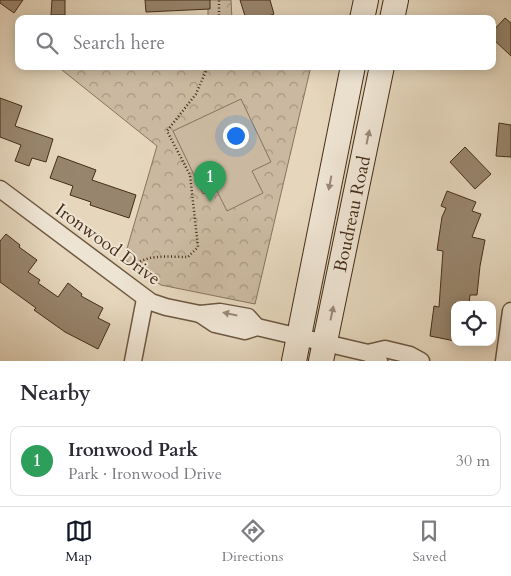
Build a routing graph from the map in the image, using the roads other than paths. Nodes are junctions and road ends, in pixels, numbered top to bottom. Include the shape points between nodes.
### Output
1 (366, 0) edge
2 (396, 0) edge
3 (363, 15) edge
4 (393, 15) edge
5 (352, 70) edge
6 (381, 70) edge
7 (0, 189) edge
8 (145, 299) junction
9 (511, 311) edge
10 (300, 337) junction
11 (323, 352) edge
12 (374, 357) edge
13 (133, 361) edge
14 (294, 361) edge
15 (421, 361) edge
16 (504, 361) edge

1 - 3 main road
2 - 4 main road
5 -> 10 main road, Boudreau Road
11 -> 6 main road, Boudreau Road
7 - 8 street, Ironwood Drive
8 - 10 street, Ironwood Drive via 200,314 220,312 248,318 257,327
8 - 13 street
9 - 16 street
10 - 11 street, Ironwood Drive
10 - 14 main road, Boudreau Road
11 - 12 street, Ironwood Drive
12 - 15 street, Ironwood Drive via 384,349

